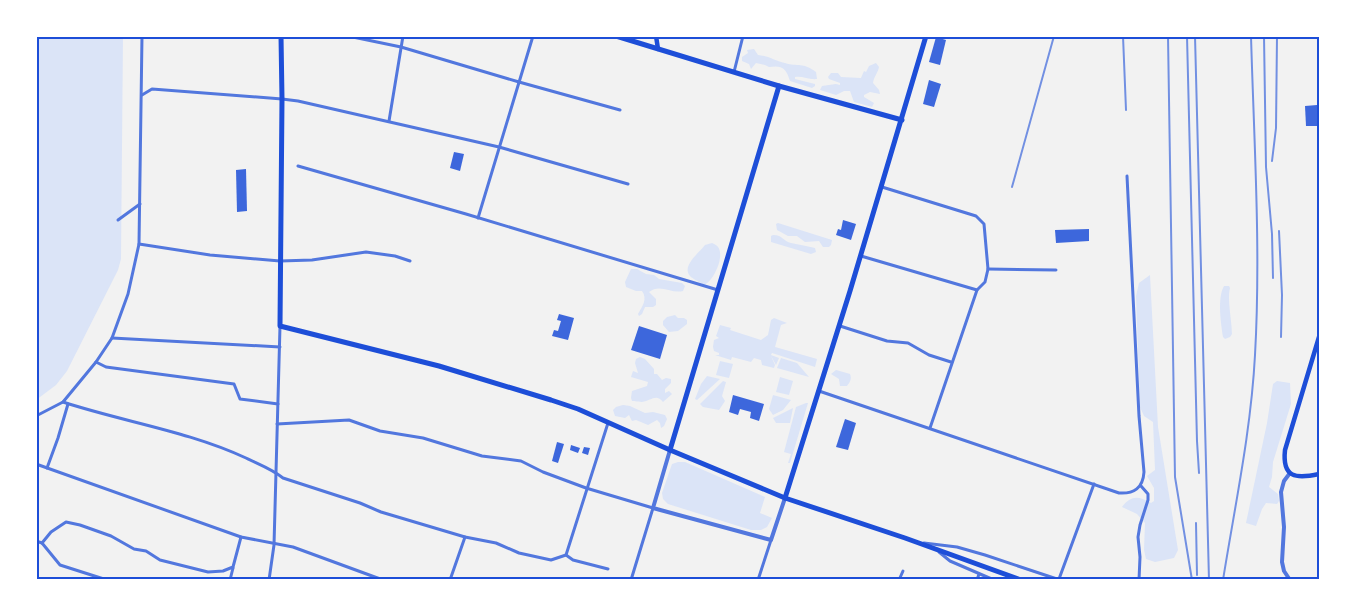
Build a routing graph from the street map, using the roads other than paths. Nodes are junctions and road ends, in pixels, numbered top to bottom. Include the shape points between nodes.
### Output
1 (142, 36) edge
2 (281, 36) edge
3 (348, 36) edge
4 (403, 36) edge
5 (532, 36) edge
6 (616, 36) edge
7 (656, 36) edge
8 (743, 36) edge
9 (926, 36) edge
10 (401, 47) junction
11 (658, 49) junction
12 (734, 72) junction
13 (519, 82) junction
14 (779, 86) junction
15 (142, 95) junction
16 (282, 99) junction
17 (620, 110) dead end
18 (902, 120) junction
19 (389, 121) junction
20 (499, 148) junction
21 (298, 166) dead end
22 (1127, 176) dead end
23 (628, 184) dead end
24 (882, 187) junction
25 (140, 203) junction
26 (478, 218) junction
27 (118, 220) dead end
28 (139, 244) junction
29 (861, 256) junction
30 (280, 261) junction
31 (410, 261) dead end
32 (988, 269) junction
33 (1056, 270) dead end
34 (718, 290) junction
35 (977, 290) junction
36 (280, 326) junction
37 (839, 326) junction
38 (1319, 337) edge
39 (112, 338) junction
40 (280, 347) junction
41 (96, 362) junction
42 (951, 362) junction
43 (818, 391) junction
44 (63, 402) junction
45 (68, 404) junction
46 (278, 404) junction
47 (36, 416) edge
48 (608, 422) junction
49 (277, 424) junction
50 (930, 428) junction
51 (670, 450) junction
52 (36, 464) edge
53 (47, 468) junction
54 (276, 472) junction
55 (1290, 473) junction
56 (1319, 474) edge
57 (1094, 484) junction
58 (1140, 486) junction
59 (586, 488) junction
60 (785, 498) junction
61 (653, 508) junction
62 (241, 537) junction
63 (465, 537) junction
64 (771, 540) junction
65 (911, 540) junction
66 (36, 541) edge
67 (42, 543) junction
68 (274, 545) junction
69 (935, 549) junction
70 (566, 556) junction
71 (233, 567) junction
72 (608, 569) dead end
73 (903, 571) dead end
74 (979, 574) junction
75 (107, 580) edge
76 (230, 580) edge
77 (269, 580) edge
78 (384, 580) edge
79 (450, 580) edge
80 (632, 580) edge
81 (758, 580) edge
82 (899, 580) edge
83 (977, 580) edge
84 (994, 580) edge
85 (1021, 580) edge
86 (1060, 580) edge
87 (1139, 580) edge
88 (1290, 580) edge

1 - 15 street
2 - 16 main road
3 - 10 street
4 - 10 street
5 - 13 street
6 - 11 main road
7 - 11 main road
8 - 12 street
9 - 18 main road
10 - 13 street
10 - 19 street
11 - 12 main road
12 - 14 main road
13 - 17 street
13 - 20 street
14 - 18 main road
14 - 34 main road
15 - 16 street via 152,89
15 - 25 street
16 - 19 street
16 - 30 main road
18 - 24 main road
19 - 20 street
20 - 23 street
20 - 26 street
21 - 26 street
22 - 58 street via 1144,472
24 - 29 main road
24 - 32 street via 976,216 984,224
25 - 27 street
25 - 28 street
26 - 34 street
28 - 30 street
28 - 39 street via 128,294
29 - 35 street
29 - 37 main road
30 - 31 street via 366,252
30 - 36 main road
32 - 33 street
32 - 35 street
34 - 51 main road
35 - 42 street
36 - 40 street
36 - 48 main road via 447,369 551,400
37 - 42 street via 887,341 908,343
37 - 43 main road
38 - 55 main road via 1285,450 1285,465
39 - 40 street
39 - 41 street
40 - 46 street
41 - 44 street
41 - 46 street via 106,367 234,384 240,399
42 - 50 street
43 - 50 street
43 - 60 main road
44 - 45 street
44 - 47 street
45 - 53 street
45 - 54 street via 183,434 234,452
46 - 49 street
48 - 51 main road
48 - 59 street
49 - 54 street
49 - 59 street via 349,420 380,431 423,438 482,456 521,461
50 - 57 street
51 - 60 main road
51 - 61 street
52 - 53 street
53 - 62 street
54 - 63 street via 283,478 380,512
54 - 68 street
55 - 56 main road via 1300,477
55 - 88 street via 1281,492 1284,523 1282,562
57 - 58 street via 1119,493 1134,491
57 - 86 street
58 - 87 street via 1148,494 1148,500 1138,537
59 - 61 street
59 - 70 street
60 - 64 street
60 - 65 main road
61 - 64 street
61 - 80 street
62 - 68 street
62 - 71 street
63 - 70 street via 551,560
63 - 79 street
64 - 81 street
65 - 69 main road
65 - 86 street via 978,552
66 - 67 street
67 - 71 street via 66,522 111,536 160,560 208,572 222,572
67 - 75 street via 60,565
68 - 77 street
68 - 78 street via 292,547
69 - 74 street via 950,561
69 - 85 main road
70 - 72 street
71 - 76 street
73 - 82 street
74 - 83 street
74 - 84 street

